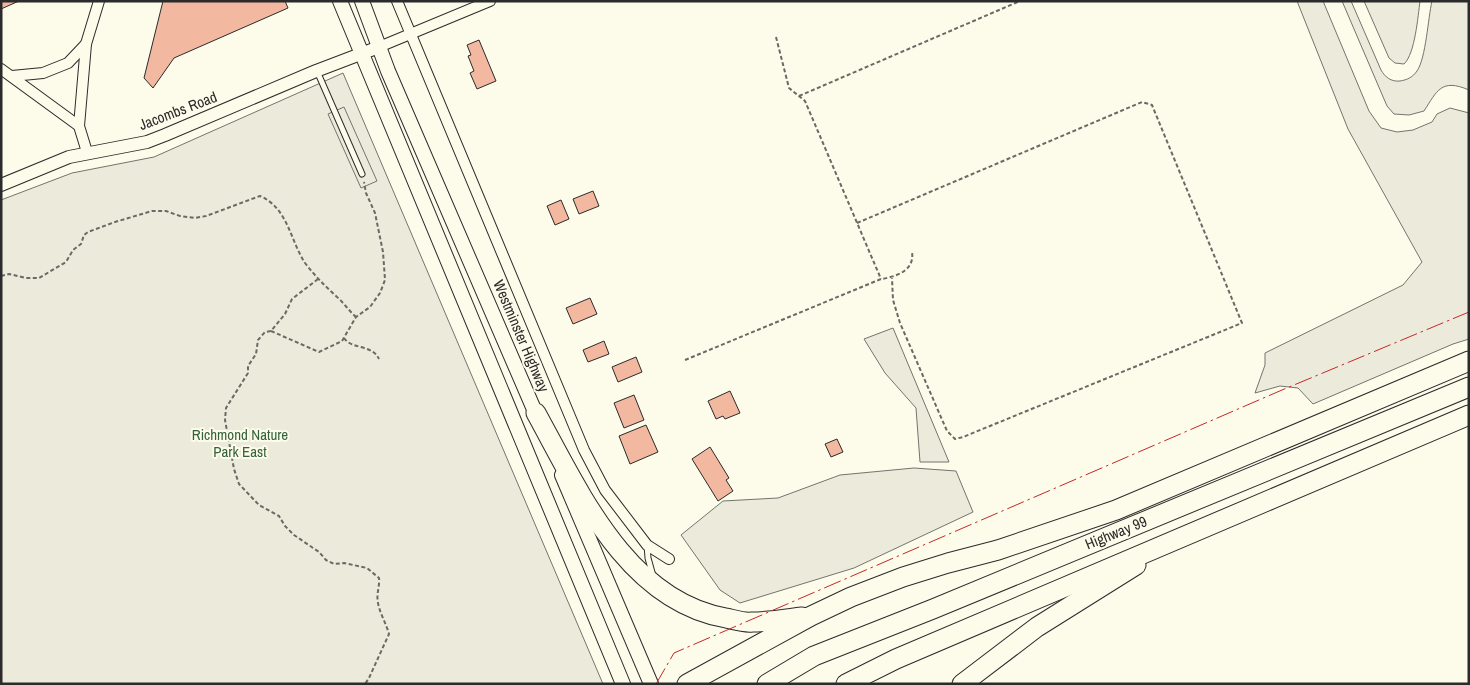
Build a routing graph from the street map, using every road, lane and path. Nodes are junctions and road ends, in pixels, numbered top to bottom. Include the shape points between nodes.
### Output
1 (98, 1) edge
2 (340, 1) edge
3 (362, 1) edge
4 (397, 1) edge
5 (490, 1) edge
6 (1020, 1) edge
7 (410, 34) junction
8 (776, 37) dead end
9 (86, 44) junction
10 (379, 47) junction
11 (362, 53) junction
12 (1, 69) edge
13 (316, 71) junction
14 (12, 76) junction
15 (799, 96) junction
16 (79, 126) junction
17 (88, 152) junction
18 (362, 174) joint
19 (1, 185) edge
20 (856, 223) junction
21 (912, 252) dead end
22 (1, 276) edge
23 (892, 278) junction
24 (318, 279) junction
25 (881, 279) junction
26 (356, 317) junction
27 (271, 331) junction
28 (344, 338) junction
29 (379, 358) dead end
30 (685, 360) dead end
31 (1469, 361) edge
32 (1469, 387) edge
33 (536, 413) junction
34 (1469, 415) edge
35 (1164, 544) junction
36 (647, 545) junction
37 (669, 559) dead end
38 (656, 586) junction
39 (811, 616) junction
40 (364, 684) edge
41 (623, 684) edge
42 (650, 684) edge
43 (687, 684) edge
44 (767, 684) edge
45 (846, 684) edge
46 (962, 684) edge

1 - 9 street
2 - 11 main road
3 - 10 main road, Westminster Highway
4 - 7 street, Westminster Highway
5 - 7 street
6 - 15 path
7 - 10 street
7 - 36 street, Westminster Highway via 584,450 605,490
8 - 15 path via 789,88
9 - 14 street via 68,63 42,73
9 - 16 street
10 - 11 street, Jacombs Road
10 - 33 main road, Westminster Highway
11 - 13 street, Jacombs Road
11 - 41 main road
12 - 14 street
13 - 17 street, Jacombs Road via 153,139
13 - 18 lane
14 - 16 street
15 - 20 path via 804,101
16 - 17 street
17 - 19 street, Jacombs Road
18 - 26 path via 375,213 383,252 384,280 370,307
20 - 23 path via 1142,102 1152,105 1242,323 955,439 947,431 900,323 892,300
20 - 25 path
21 - 23 path via 913,257 905,272
22 - 24 path via 39,278 66,262 88,232 115,222 166,211 195,218 260,196 281,213 305,262
23 - 25 path
24 - 26 path
24 - 27 path via 292,299
25 - 30 path
26 - 28 path
27 - 28 path via 316,352
27 - 40 path via 265,332 258,340 248,373 226,408 225,420 234,469 239,484 259,505 279,516 294,535 326,560 367,568 380,578 377,600 389,634
28 - 29 path via 351,344 373,351
31 - 39 highway via 1116,510 998,550 903,577
32 - 44 highway, Highway 99 via 814,656
33 - 38 highway via 598,523 611,541
33 - 42 main road, Westminster Highway
34 - 35 highway, Highway 99
35 - 45 highway, Highway 99 via 896,659
35 - 46 highway via 1132,568 1037,627
36 - 37 street, Westminster Highway
36 - 38 lane
38 - 39 highway via 680,602 710,615 751,622
39 - 43 highway

